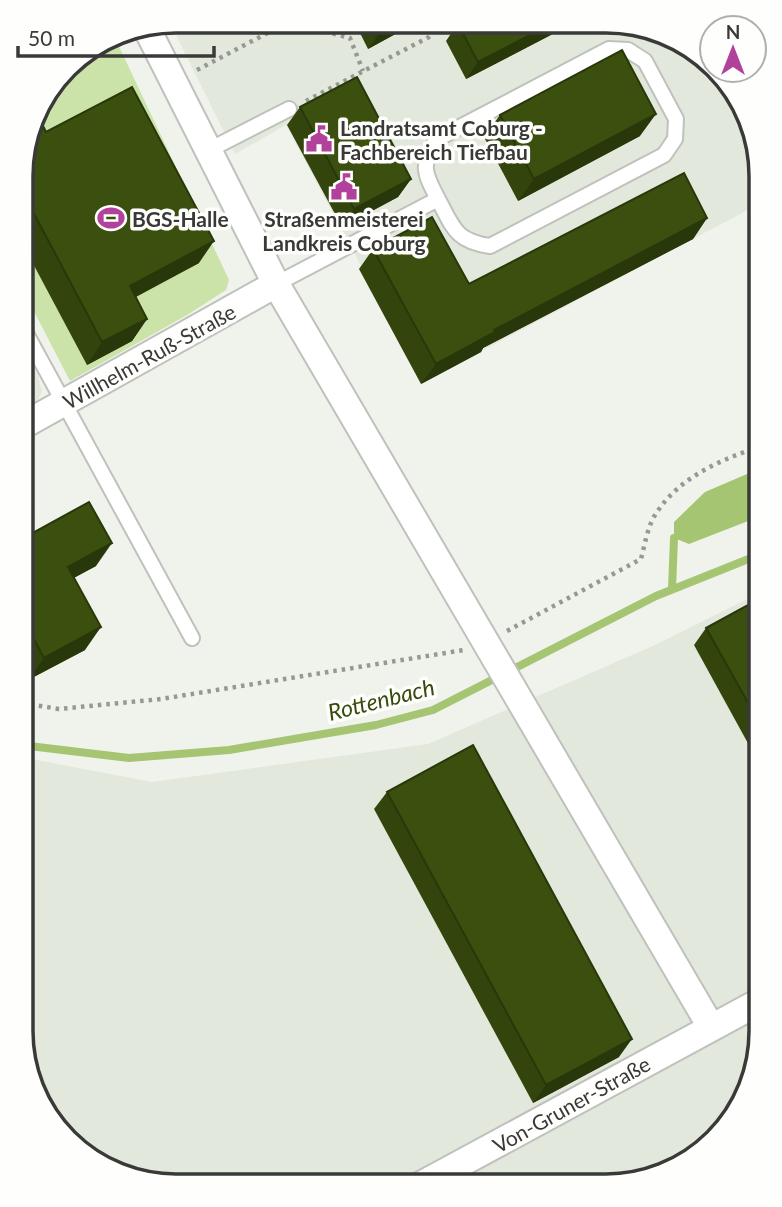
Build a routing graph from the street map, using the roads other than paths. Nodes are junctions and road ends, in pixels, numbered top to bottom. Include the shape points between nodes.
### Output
1 (150, 36) edge
2 (289, 109) road end
3 (209, 150) junction
4 (438, 199) junction
5 (276, 284) junction
6 (33, 346) edge
7 (64, 404) junction
8 (33, 420) edge
9 (192, 638) dead end
10 (748, 1008) edge
11 (712, 1027) junction
12 (441, 1174) edge

1 - 3 street
2 - 3 lane
3 - 5 street
4 - 4 lane via 455,231 471,243 490,246 664,155 675,138 676,119 645,61 628,50 609,49 437,138 426,155 425,174
4 - 5 lane
5 - 7 street, Willhelm-Ruß-Straße
5 - 11 street
6 - 7 lane
7 - 8 street, Willhelm-Ruß-Straße
7 - 9 lane
10 - 11 street, Von-Gruner-Straße
11 - 12 street, Von-Gruner-Straße

